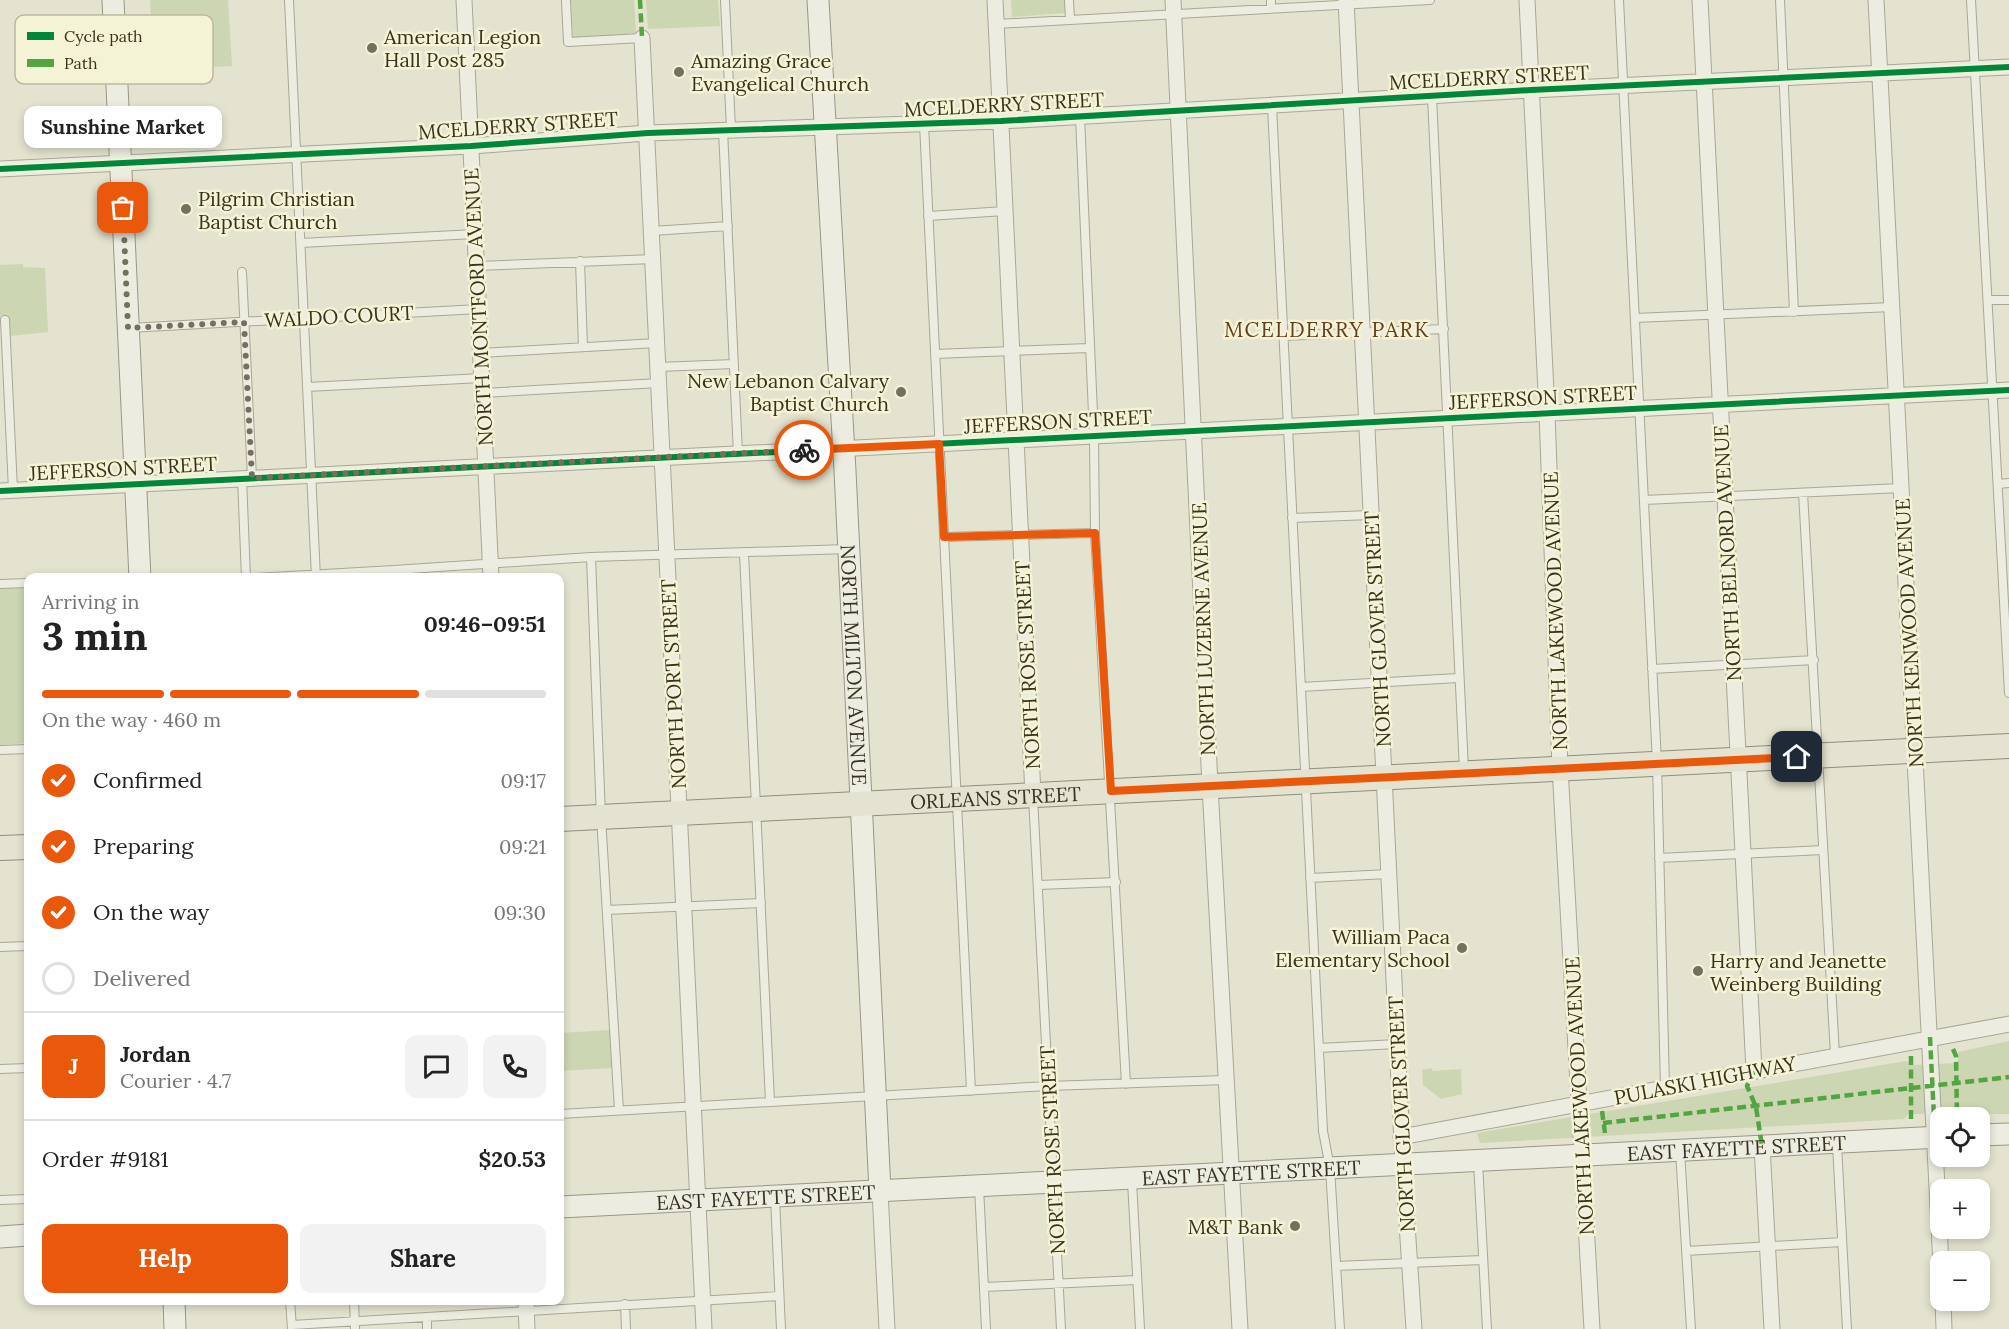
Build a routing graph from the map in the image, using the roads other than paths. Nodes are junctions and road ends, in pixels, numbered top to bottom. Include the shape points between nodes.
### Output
1 (113, 0) edge
2 (289, 0) edge
3 (464, 0) edge
4 (725, 0) edge
5 (818, 0) edge
6 (995, 0) edge
7 (1069, 0) edge
8 (1271, 0) edge
9 (1429, 0) edge
10 (1527, 0) edge
11 (1619, 0) edge
12 (1700, 0) edge
13 (1780, 0) edge
14 (1876, 0) edge
15 (1971, 0) edge
16 (566, 1) edge
17 (1346, 2) edge
18 (1173, 7) edge
19 (1271, 9) junction
20 (114, 15) edge
21 (1070, 20) junction
22 (996, 24) junction
23 (642, 38) joint
24 (2009, 67) edge
25 (1975, 69) junction
26 (1880, 74) junction
27 (1784, 78) junction
28 (1704, 82) junction
29 (117, 84) edge
30 (1623, 86) junction
31 (1532, 90) junction
32 (1432, 97) junction
33 (1351, 101) junction
34 (1272, 106) junction
35 (1178, 112) junction
36 (1080, 117) junction
37 (1001, 121) junction
38 (924, 124) junction
39 (727, 129) junction
40 (825, 129) junction
41 (648, 133) junction
42 (471, 146) junction
43 (296, 154) junction
44 (120, 163) junction
45 (0, 169) edge
46 (1005, 211) junction
47 (928, 216) junction
48 (728, 226) junction
49 (652, 231) junction
50 (475, 234) junction
51 (301, 243) junction
52 (654, 258) junction
53 (580, 261) junction
54 (477, 266) junction
55 (242, 272) dead end
56 (1988, 300) junction
57 (2009, 300) edge
58 (1892, 307) junction
59 (478, 309) junction
60 (1794, 312) junction
61 (1717, 316) junction
62 (304, 318) junction
63 (1635, 318) junction
64 (5, 320) dead end
65 (244, 322) junction
66 (128, 328) junction
67 (1444, 329) junction
68 (1362, 333) junction
69 (1283, 336) junction
70 (657, 343) junction
71 (583, 347) junction
72 (1089, 348) junction
73 (1012, 351) junction
74 (481, 353) junction
75 (935, 354) junction
76 (734, 364) junction
77 (658, 367) junction
78 (659, 383) junction
79 (482, 385) junction
80 (307, 387) junction
81 (2009, 390) edge
82 (1993, 391) junction
83 (1896, 396) junction
84 (1720, 404) junction
85 (1640, 408) junction
86 (1547, 413) junction
87 (1447, 418) junction
88 (1366, 422) junction
89 (1288, 426) junction
90 (1194, 431) junction
91 (1094, 436) junction
92 (1016, 440) junction
93 (939, 444) junction
94 (844, 448) junction
95 (738, 453) junction
96 (662, 457) junction
97 (486, 466) junction
98 (310, 475) junction
99 (247, 478) junction
100 (2009, 483) edge
101 (1998, 484) junction
102 (135, 485) junction
103 (1901, 488) junction
104 (6, 491) edge
105 (1803, 493) junction
106 (1724, 496) junction
107 (1644, 500) junction
108 (1371, 515) junction
109 (1292, 518) junction
110 (1095, 533) junction
111 (1021, 536) junction
112 (944, 537) junction
113 (849, 549) junction
114 (667, 554) junction
115 (744, 554) junction
116 (591, 557) junction
117 (491, 571) edge
118 (140, 573) edge
119 (246, 573) edge
120 (316, 573) edge
121 (426, 573) edge
122 (24, 583) edge
123 (0, 584) edge
124 (2008, 653) edge
125 (1814, 660) junction
126 (1732, 666) junction
127 (1652, 669) junction
128 (1458, 678) junction
129 (1379, 683) junction
130 (1301, 687) junction
131 (2009, 693) edge
132 (2009, 746) edge
133 (24, 749) edge
134 (0, 750) edge
135 (1915, 751) junction
136 (1819, 755) junction
137 (1737, 761) junction
138 (1657, 764) junction
139 (1560, 768) junction
140 (1464, 773) junction
141 (1384, 777) junction
142 (1306, 781) junction
143 (1210, 786) junction
144 (1111, 791) junction
145 (1033, 795) junction
146 (956, 799) junction
147 (861, 804) junction
148 (756, 810) junction
149 (679, 813) junction
150 (601, 817) junction
151 (564, 819) edge
152 (24, 847) edge
153 (0, 848) edge
154 (1823, 850) junction
155 (1742, 854) junction
156 (1659, 858) junction
157 (1388, 874) junction
158 (1310, 878) junction
159 (1116, 882) junction
160 (1038, 885) junction
161 (761, 903) junction
162 (684, 906) junction
163 (607, 909) junction
164 (24, 946) edge
165 (0, 947) edge
166 (2009, 1024) edge
167 (1930, 1037) junction
168 (1397, 1044) junction
169 (1319, 1048) junction
170 (1835, 1055) junction
171 (24, 1068) edge
172 (0, 1069) edge
173 (1754, 1071) junction
174 (1226, 1080) junction
175 (1126, 1084) junction
176 (1048, 1086) junction
177 (1665, 1087) junction
178 (971, 1091) junction
179 (875, 1096) junction
180 (770, 1102) junction
181 (1580, 1104) junction
182 (694, 1106) junction
183 (1936, 1107) edge
184 (619, 1110) junction
185 (564, 1114) edge
186 (2009, 1134) edge
187 (1990, 1135) edge
188 (1401, 1137) junction
189 (1930, 1137) edge
190 (1837, 1142) junction
191 (1762, 1146) junction
192 (1680, 1150) junction
193 (1582, 1155) junction
194 (1478, 1161) junction
195 (1403, 1164) junction
196 (1939, 1167) edge
197 (1330, 1168) junction
198 (1232, 1173) junction
199 (1132, 1178) junction
200 (1053, 1182) junction
201 (979, 1186) junction
202 (880, 1191) junction
203 (775, 1196) junction
204 (24, 1199) edge
205 (0, 1200) edge
206 (699, 1200) junction
207 (564, 1207) edge
208 (24, 1235) edge
209 (0, 1237) edge
210 (1842, 1242) junction
211 (1767, 1247) junction
212 (1686, 1251) junction
213 (1941, 1251) edge
214 (1482, 1260) junction
215 (1409, 1264) junction
216 (1336, 1266) junction
217 (1137, 1280) junction
218 (1059, 1284) junction
219 (984, 1287) junction
220 (779, 1296) junction
221 (703, 1300) junction
222 (625, 1304) junction
223 (174, 1305) edge
224 (291, 1305) edge
225 (354, 1305) edge
226 (526, 1306) edge
227 (1943, 1311) edge
228 (427, 1319) junction
229 (355, 1326) edge
230 (292, 1327) edge
231 (175, 1329) edge
232 (427, 1329) edge
233 (527, 1329) edge
234 (626, 1329) edge
235 (704, 1329) edge
236 (781, 1329) edge
237 (886, 1329) edge
238 (986, 1329) edge
239 (1061, 1329) edge
240 (1140, 1329) edge
241 (1240, 1329) edge
242 (1340, 1329) edge
243 (1414, 1329) edge
244 (1487, 1329) edge
245 (1592, 1329) edge
246 (1691, 1329) edge
247 (1772, 1329) edge
248 (1847, 1329) edge
249 (1944, 1329) edge

1 - 20 street
2 - 43 lane
3 - 42 street, NORTH MONTFORD AVENUE
4 - 39 lane
5 - 40 street, NORTH MILTON AVENUE
6 - 22 street, NORTH ROSE STREET
7 - 21 lane
8 - 19 lane
9 - 17 lane
10 - 31 street, NORTH LAKEWOOD AVENUE
11 - 30 lane
12 - 28 street, NORTH BELNORD AVENUE
13 - 27 lane
14 - 26 street, NORTH KENWOOD AVENUE
15 - 25 lane
16 - 23 lane via 568,42
17 - 19 lane
17 - 33 street, NORTH GLOVER STREET
18 - 19 lane
18 - 21 lane
18 - 35 street, NORTH LUZERNE AVENUE
21 - 22 lane
22 - 37 street, NORTH ROSE STREET
23 - 41 street, NORTH PORT STREET
24 - 25 street, MCELDERRY STREET
25 - 26 street, MCELDERRY STREET
25 - 56 lane
26 - 27 street, MCELDERRY STREET
26 - 58 street, NORTH KENWOOD AVENUE
27 - 28 street, MCELDERRY STREET
27 - 60 lane
28 - 30 street, MCELDERRY STREET
28 - 61 street, NORTH BELNORD AVENUE
29 - 44 street
30 - 31 street, MCELDERRY STREET
30 - 63 lane
31 - 32 street, MCELDERRY STREET
31 - 86 street, NORTH LAKEWOOD AVENUE
32 - 33 street, MCELDERRY STREET
32 - 67 lane
33 - 34 street, MCELDERRY STREET
33 - 68 street, NORTH GLOVER STREET
34 - 35 street, MCELDERRY STREET
34 - 69 lane
35 - 36 street, MCELDERRY STREET
35 - 90 street, NORTH LUZERNE AVENUE
36 - 37 street, MCELDERRY STREET
36 - 72 lane
37 - 38 street, MCELDERRY STREET
37 - 46 street, NORTH ROSE STREET
38 - 40 street, MCELDERRY STREET
38 - 47 lane
39 - 40 street, MCELDERRY STREET
39 - 41 street, MCELDERRY STREET
39 - 48 lane
40 - 94 street, NORTH MILTON AVENUE
41 - 42 street, MCELDERRY STREET
41 - 49 street, NORTH PORT STREET
42 - 43 street, MCELDERRY STREET
42 - 50 street, NORTH MONTFORD AVENUE
43 - 44 street, MCELDERRY STREET
43 - 51 lane
44 - 45 street, MCELDERRY STREET
44 - 66 street
46 - 47 lane
46 - 73 street, NORTH ROSE STREET
47 - 75 lane
48 - 49 lane
48 - 76 lane
49 - 52 street, NORTH PORT STREET
50 - 51 lane
50 - 54 street, NORTH MONTFORD AVENUE
51 - 62 lane
52 - 53 lane
52 - 70 street, NORTH PORT STREET
53 - 54 lane
53 - 71 lane
54 - 59 street, NORTH MONTFORD AVENUE
55 - 65 lane
56 - 57 lane
56 - 82 lane
58 - 60 lane
58 - 83 street, NORTH KENWOOD AVENUE
59 - 62 lane, WALDO COURT
59 - 74 street, NORTH MONTFORD AVENUE
60 - 61 lane
61 - 63 lane
61 - 84 street, NORTH BELNORD AVENUE
62 - 65 lane, WALDO COURT
62 - 80 lane
63 - 85 lane
64 - 104 lane
65 - 66 lane, WALDO COURT
65 - 99 lane
66 - 102 street
67 - 68 lane
67 - 87 lane
68 - 69 lane
68 - 88 street, NORTH GLOVER STREET
69 - 89 lane
70 - 71 lane
70 - 77 street, NORTH PORT STREET
71 - 74 lane
72 - 73 lane
72 - 91 lane
73 - 75 lane
73 - 92 street, NORTH ROSE STREET
74 - 79 street, NORTH MONTFORD AVENUE
75 - 93 lane
76 - 77 lane
76 - 95 lane
77 - 78 street, NORTH PORT STREET
78 - 79 lane
78 - 96 street, NORTH PORT STREET
79 - 80 lane
79 - 97 street, NORTH MONTFORD AVENUE
80 - 98 lane
81 - 82 street, JEFFERSON STREET
82 - 83 street, JEFFERSON STREET
82 - 101 lane
83 - 84 street, JEFFERSON STREET
83 - 103 street, NORTH KENWOOD AVENUE
84 - 85 street, JEFFERSON STREET
84 - 106 street, NORTH BELNORD AVENUE
85 - 86 street, JEFFERSON STREET
85 - 107 lane
86 - 87 street, JEFFERSON STREET
86 - 139 street, NORTH LAKEWOOD AVENUE
87 - 88 street, JEFFERSON STREET
87 - 128 lane
88 - 89 street, JEFFERSON STREET
88 - 108 street, NORTH GLOVER STREET
89 - 90 street, JEFFERSON STREET
89 - 109 lane
90 - 91 street, JEFFERSON STREET
90 - 143 street, NORTH LUZERNE AVENUE
91 - 92 street, JEFFERSON STREET
91 - 110 lane
92 - 93 street, JEFFERSON STREET
92 - 111 street, NORTH ROSE STREET
93 - 94 street, JEFFERSON STREET
93 - 112 lane
94 - 95 street, JEFFERSON STREET
94 - 113 street, NORTH MILTON AVENUE
95 - 96 street, JEFFERSON STREET
96 - 97 street, JEFFERSON STREET
96 - 114 street, NORTH PORT STREET
97 - 98 street, JEFFERSON STREET
97 - 117 street, NORTH MONTFORD AVENUE
98 - 99 street, JEFFERSON STREET
98 - 120 lane
99 - 102 street, JEFFERSON STREET
99 - 119 lane
100 - 101 lane
101 - 124 lane
102 - 104 street, JEFFERSON STREET
102 - 118 street
103 - 105 lane
103 - 135 street, NORTH KENWOOD AVENUE
105 - 106 lane
105 - 125 lane
106 - 107 lane
106 - 126 street, NORTH BELNORD AVENUE
107 - 127 lane
108 - 109 lane
108 - 129 street, NORTH GLOVER STREET
109 - 130 lane
110 - 111 lane
110 - 144 lane
111 - 112 lane
111 - 145 street, NORTH ROSE STREET
112 - 146 lane
113 - 115 lane
113 - 147 street, NORTH MILTON AVENUE
114 - 115 lane
114 - 116 lane
114 - 149 street, NORTH PORT STREET
115 - 148 lane
116 - 117 lane
116 - 150 lane
117 - 121 lane
122 - 123 lane
124 - 131 lane
125 - 126 lane
125 - 136 lane
126 - 127 lane
126 - 137 street, NORTH BELNORD AVENUE
127 - 138 lane
128 - 129 lane
128 - 140 lane
129 - 130 lane
129 - 141 street, NORTH GLOVER STREET
130 - 142 lane
132 - 135 main road, ORLEANS STREET
133 - 134 lane
135 - 136 main road, ORLEANS STREET
135 - 167 street, NORTH KENWOOD AVENUE
136 - 137 main road, ORLEANS STREET
136 - 154 lane
137 - 138 main road, ORLEANS STREET
137 - 155 street, NORTH BELNORD AVENUE
138 - 139 main road, ORLEANS STREET
138 - 156 lane
139 - 140 main road, ORLEANS STREET
139 - 181 street, NORTH LAKEWOOD AVENUE
140 - 141 main road, ORLEANS STREET
141 - 142 main road, ORLEANS STREET
141 - 157 street, NORTH GLOVER STREET
142 - 143 main road, ORLEANS STREET
142 - 158 lane
143 - 144 main road, ORLEANS STREET
143 - 174 street, NORTH LUZERNE AVENUE
144 - 145 main road, ORLEANS STREET
144 - 159 lane
145 - 146 main road, ORLEANS STREET
145 - 160 lane, NORTH ROSE STREET
146 - 147 main road, ORLEANS STREET
146 - 178 lane
147 - 148 main road, ORLEANS STREET
147 - 179 street, NORTH MILTON AVENUE
148 - 149 main road, ORLEANS STREET
148 - 161 lane
149 - 150 main road, ORLEANS STREET
149 - 162 street, NORTH PORT STREET
150 - 151 main road, ORLEANS STREET
150 - 163 lane
152 - 153 main road
154 - 155 lane
154 - 170 lane
155 - 156 lane
155 - 173 street, NORTH BELNORD AVENUE
156 - 177 lane
157 - 158 lane
157 - 168 street, NORTH GLOVER STREET
158 - 169 lane
159 - 160 lane
159 - 175 lane
160 - 176 lane, NORTH ROSE STREET
161 - 162 lane
161 - 180 lane
162 - 163 lane
162 - 182 street, NORTH PORT STREET
163 - 184 lane
164 - 165 lane
166 - 167 street, PULASKI HIGHWAY
167 - 170 street, PULASKI HIGHWAY
167 - 183 street, NORTH KENWOOD AVENUE
168 - 169 lane
168 - 188 street, NORTH GLOVER STREET
169 - 197 lane via 1323,1131
170 - 173 street, PULASKI HIGHWAY
171 - 172 lane
173 - 177 street, PULASKI HIGHWAY
174 - 175 lane
174 - 198 street, NORTH LUZERNE AVENUE
175 - 176 lane
176 - 178 lane
176 - 200 lane, NORTH ROSE STREET
177 - 181 street, PULASKI HIGHWAY
178 - 179 lane
179 - 180 lane
179 - 202 street, NORTH MILTON AVENUE
180 - 182 lane
181 - 188 street, PULASKI HIGHWAY
181 - 193 street, NORTH LAKEWOOD AVENUE
182 - 184 lane
182 - 206 street, NORTH PORT STREET
184 - 185 lane
186 - 187 street
188 - 195 street, NORTH GLOVER STREET
189 - 190 street, EAST FAYETTE STREET
190 - 191 street, EAST FAYETTE STREET
190 - 210 lane
191 - 192 street, EAST FAYETTE STREET
191 - 211 street
192 - 193 street, EAST FAYETTE STREET
192 - 212 lane
193 - 194 street, EAST FAYETTE STREET
193 - 245 street, NORTH LAKEWOOD AVENUE
194 - 195 street, EAST FAYETTE STREET
194 - 214 lane
195 - 197 street, EAST FAYETTE STREET
195 - 215 street, NORTH GLOVER STREET
196 - 213 street, NORTH KENWOOD AVENUE
197 - 198 street, EAST FAYETTE STREET
197 - 216 lane
198 - 199 street, EAST FAYETTE STREET
198 - 241 street, NORTH LUZERNE AVENUE
199 - 200 street, EAST FAYETTE STREET
199 - 217 lane
200 - 201 street, EAST FAYETTE STREET
200 - 218 lane, NORTH ROSE STREET
201 - 202 street, EAST FAYETTE STREET
201 - 219 lane
202 - 203 street, EAST FAYETTE STREET
202 - 237 street, NORTH MILTON AVENUE
203 - 206 street, EAST FAYETTE STREET
203 - 220 lane
204 - 205 lane
206 - 207 street, EAST FAYETTE STREET
206 - 221 street, NORTH PORT STREET
208 - 209 street
210 - 211 lane
210 - 248 lane
211 - 212 lane
211 - 247 street
212 - 246 lane
214 - 215 lane
214 - 244 lane
215 - 216 lane
215 - 243 street, NORTH GLOVER STREET
216 - 242 lane
217 - 218 lane
217 - 240 lane
218 - 219 lane
218 - 239 lane, NORTH ROSE STREET
219 - 238 lane
220 - 221 lane
220 - 236 lane
221 - 222 lane
221 - 235 street, NORTH PORT STREET
222 - 226 lane
222 - 234 lane
223 - 231 street
224 - 230 lane
225 - 229 lane
226 - 228 lane
226 - 233 street
227 - 249 street
228 - 229 lane
228 - 232 lane
229 - 230 lane

